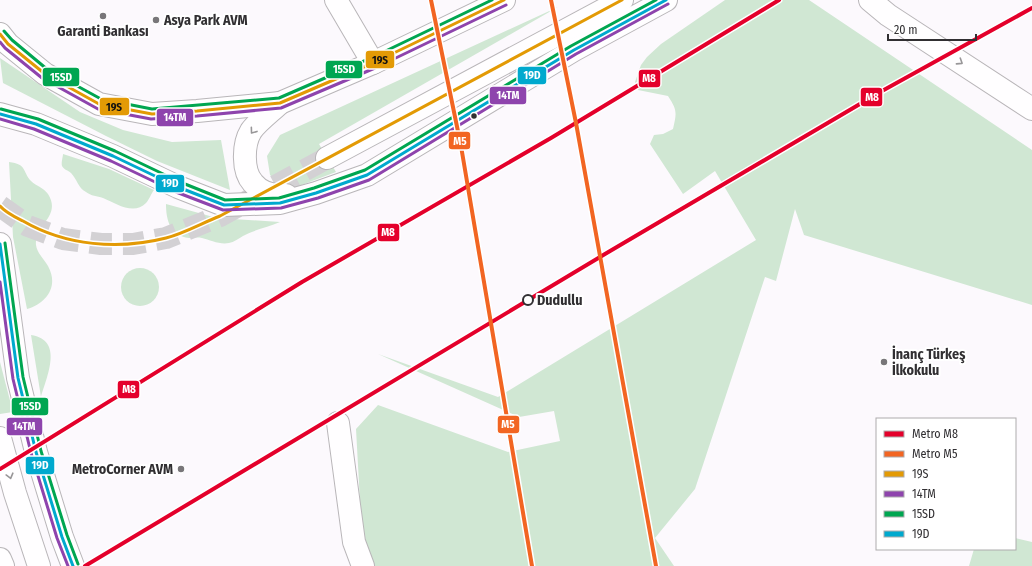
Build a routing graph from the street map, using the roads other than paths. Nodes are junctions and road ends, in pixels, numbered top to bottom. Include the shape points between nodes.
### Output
1 (336, 0) edge
2 (504, 0) edge
3 (622, 0) edge
4 (666, 0) edge
5 (870, 0) edge
6 (0, 34) edge
7 (373, 63) junction
8 (280, 103) junction
9 (1032, 109) edge
10 (0, 114) edge
11 (327, 158) tunnel mouth
12 (316, 193) junction
13 (0, 244) edge
14 (338, 423) dead end
15 (0, 438) edge
16 (0, 559) edge
17 (3, 566) edge
18 (39, 566) edge
19 (73, 566) edge
20 (363, 566) edge

1 - 7 main road
2 - 7 main road
3 - 11 main road
4 - 12 main road via 574,50 367,175
5 -> 9 main road via 888,15
6 - 8 main road via 8,44 45,74 99,104 152,114
7 - 8 main road
8 -> 12 main road via 252,130 245,146 245,162 252,183 262,191 278,196
10 - 12 main road via 43,127 224,205 280,203
13 - 19 main road via 18,378 36,452
14 - 20 main road via 354,542
15 -> 18 main road
16 - 17 main road

